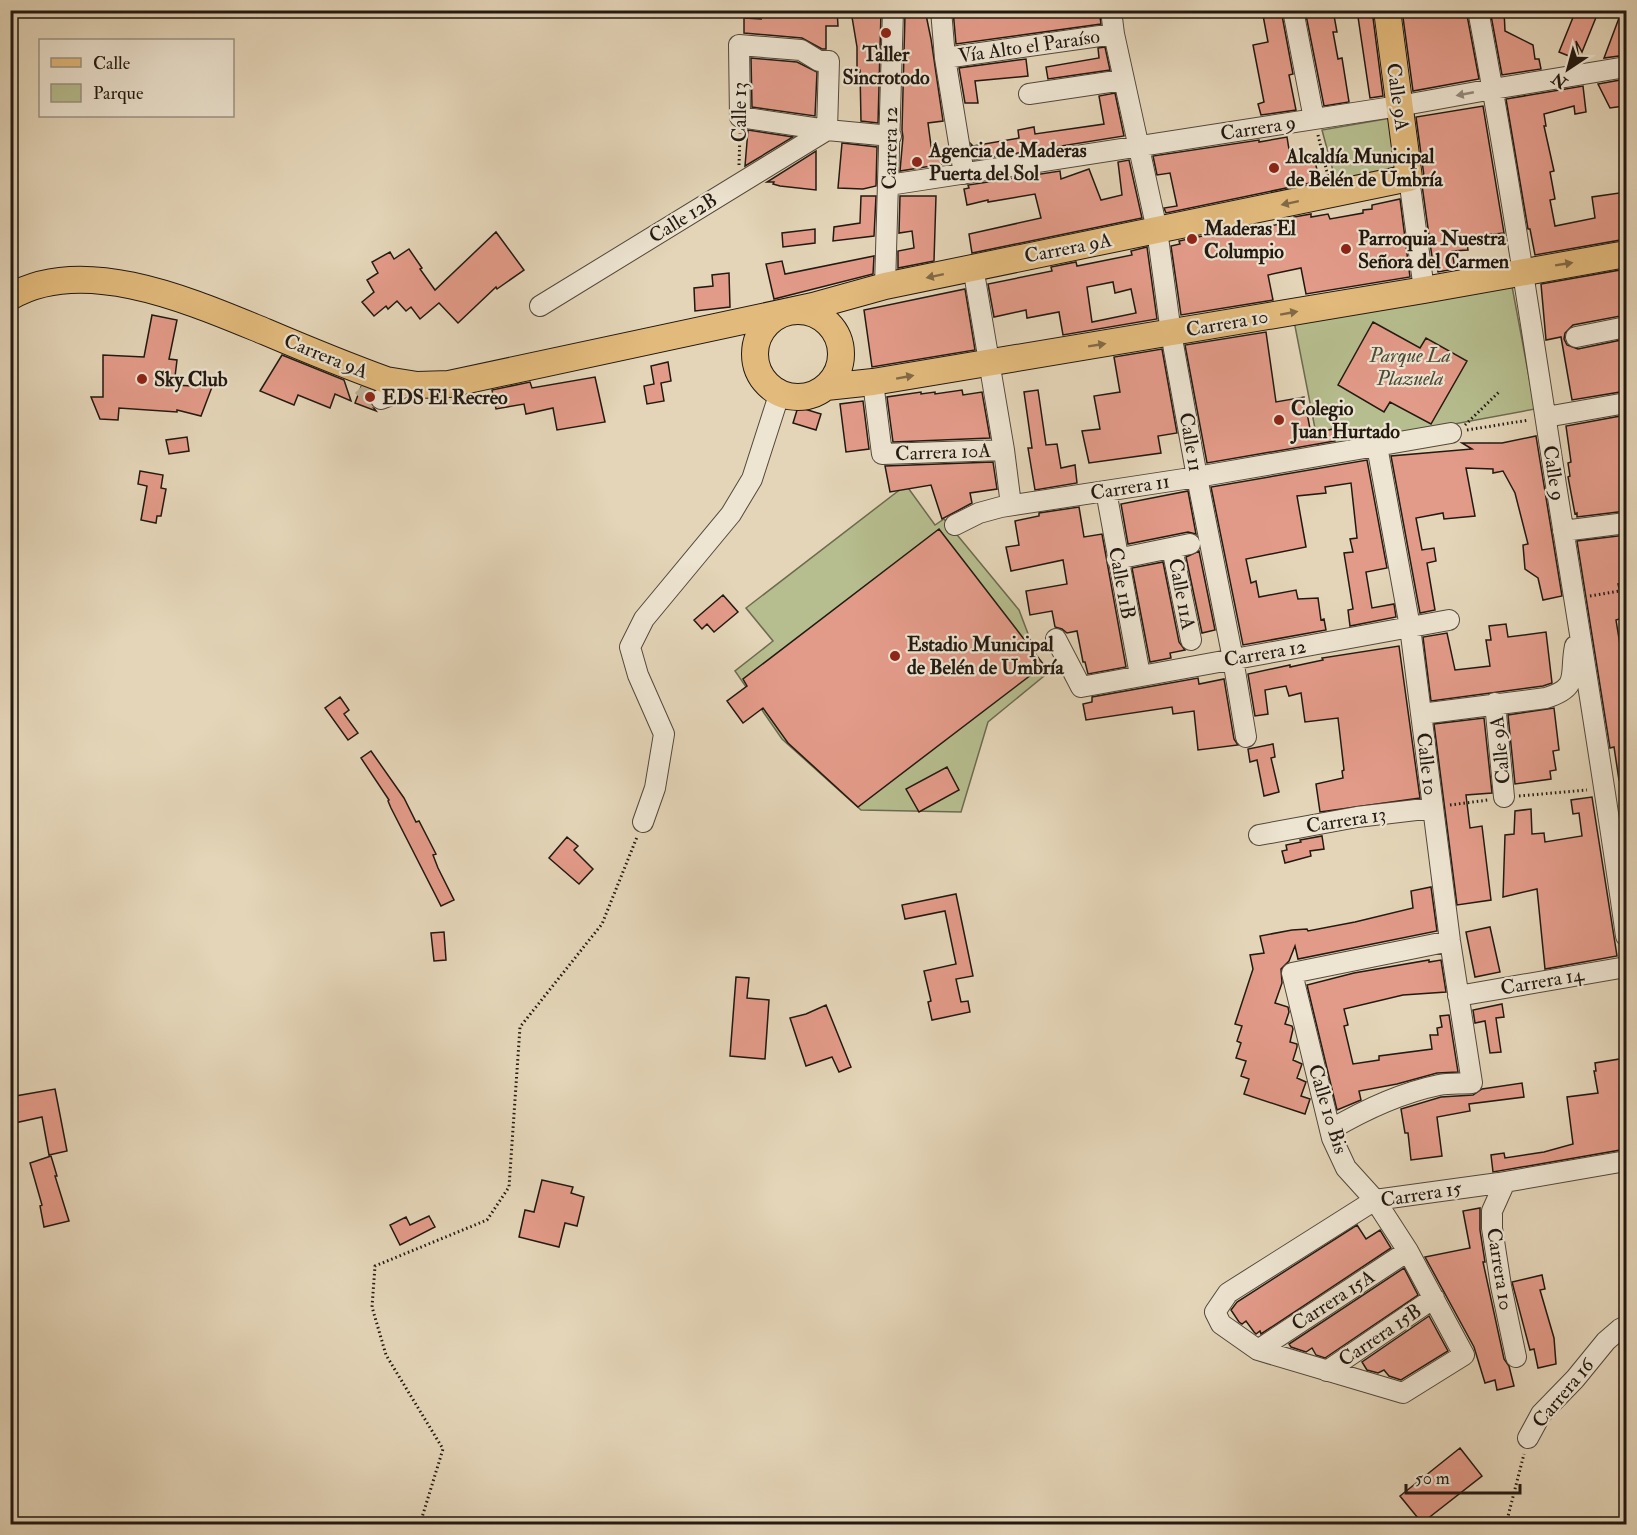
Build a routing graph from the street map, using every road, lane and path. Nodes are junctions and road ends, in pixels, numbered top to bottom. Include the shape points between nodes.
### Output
1 (893, 10) edge
2 (941, 10) edge
3 (1111, 10) edge
4 (1293, 10) edge
5 (1387, 10) edge
6 (1478, 10) edge
7 (1114, 34) junction
8 (945, 58) junction
9 (1626, 68) edge
10 (1124, 80) junction
11 (1493, 88) junction
12 (1029, 94) dead end
13 (1399, 106) junction
14 (740, 117) junction
15 (1314, 119) junction
16 (826, 130) junction
17 (891, 136) junction
18 (1138, 146) junction
19 (739, 169) dead end
20 (964, 174) junction
21 (1409, 178) junction
22 (890, 185) junction
23 (1332, 194) junction
24 (1157, 230) junction
25 (1626, 254) edge
26 (973, 267) junction
27 (1522, 271) junction
28 (885, 286) junction
29 (1424, 290) junction
30 (10, 297) edge
31 (540, 306) dead end
32 (792, 311) junction
33 (728, 325) junction
34 (1626, 327) edge
35 (1171, 333) junction
36 (1576, 337) dead end
37 (756, 344) junction
38 (989, 362) junction
39 (873, 382) junction
40 (408, 384) junction
41 (826, 387) junction
42 (1500, 391) dead end
43 (780, 392) junction
44 (381, 399) dead end
45 (1626, 403) edge
46 (1546, 417) junction
47 (1451, 433) junction
48 (1377, 446) junction
49 (1004, 450) junction
50 (1197, 477) junction
51 (1106, 491) junction
52 (1011, 506) junction
53 (1626, 523) edge
54 (955, 525) dead end
55 (1563, 531) junction
56 (1117, 559) junction
57 (1626, 590) edge
58 (1574, 599) junction
59 (1449, 620) dead end
60 (1410, 627) junction
61 (1579, 632) junction
62 (1056, 639) dead end
63 (1191, 640) dead end
64 (1233, 659) junction
65 (1140, 675) junction
66 (1495, 703) junction
67 (1421, 714) junction
68 (1246, 737) dead end
69 (1504, 797) dead end
70 (1433, 808) junction
71 (643, 822) joint
72 (1259, 835) dead end
73 (1624, 903) edge
74 (1626, 936) edge
75 (1450, 941) junction
76 (1626, 967) edge
77 (1458, 996) junction
78 (1330, 1130) junction
79 (1626, 1161) edge
80 (1505, 1182) junction
81 (1375, 1200) junction
82 (1408, 1251) junction
83 (1434, 1298) junction
84 (1626, 1326) edge
85 (1258, 1350) junction
86 (1516, 1357) dead end
87 (1327, 1371) junction
88 (1528, 1438) joint
89 (420, 1524) edge
90 (1506, 1524) edge

1 - 17 street, Carrera 12
2 - 8 street
3 - 7 street, Calle 11
4 - 15 street
5 - 13 main road, Calle 9A
6 - 11 street, Calle 9
7 - 8 street, Vía Alto el Paraíso
7 - 10 street, Calle 11
8 - 20 street
9 - 11 street, Carrera 9
10 - 12 street
10 - 18 street, Calle 11
11 -> 13 street, Carrera 9
11 - 27 street, Calle 9
13 - 15 street, Carrera 9
13 - 21 main road, Calle 9A
14 - 16 street
14 - 16 street, Calle 13 via 739,45 801,50 819,61 829,61
14 - 19 path, Calle 13
15 - 18 street, Carrera 9
15 - 23 path
16 - 17 street
16 - 31 street, Calle 12B
17 - 22 street, Carrera 12
18 - 20 street, Carrera 9
18 - 24 street, Calle 11
20 - 22 street, Carrera 9
21 - 23 main road, Carrera 9A
21 - 29 street, Calle 9A
22 - 28 street, Carrera 12
23 -> 24 main road, Carrera 9A
24 - 26 main road, Carrera 9A
24 - 35 street, Calle 11
27 -> 25 main road, Carrera 10
26 -> 28 main road, Carrera 9A
26 - 38 street
27 - 29 main road, Carrera 10
27 - 46 street, Calle 9
28 - 32 main road, Carrera 9A
35 -> 29 main road, Carrera 10
30 - 40 main road, Carrera 9A via 47,283 71,281 100,280 149,289 197,304 359,378
32 - 33 main road, Carrera 9A
32 - 37 main road via 769,322
32 - 41 main road via 819,316 838,336 840,363
33 - 37 main road
33 - 40 main road, Carrera 9A via 449,384
34 - 36 street
38 -> 35 main road, Carrera 10
35 - 50 street, Calle 11
37 - 43 main road via 760,372
39 -> 38 main road, Carrera 10
38 - 49 street
39 - 41 main road, Carrera 10
39 - 49 street, Carrera 10A via 882,454
40 - 44 street
41 - 43 main road via 804,396
42 - 47 path via 1468,423
43 - 71 street via 752,479 731,514 644,619 630,647 664,734 655,788
45 - 46 street
46 - 47 path
46 - 55 street, Calle 9
47 - 48 street, Carrera 11
48 - 50 street, Carrera 11
48 - 60 street, Calle 10
49 - 52 street
50 - 51 street, Carrera 11
50 - 64 street, Calle 11
51 - 52 street, Carrera 11
51 - 56 street, Calle 11B
52 - 54 street, Carrera 11 via 978,513
53 - 55 street
55 - 58 street, Calle 9
56 - 63 street, Calle 11A via 1181,546
56 - 65 street, Calle 11B
57 - 58 path
58 - 61 street, Calle 9
59 - 60 street, Carrera 12
60 - 64 street, Carrera 12
60 - 67 street, Calle 10
61 - 66 street via 1568,687 1562,693
61 - 73 street, Calle 9
62 - 65 street, Carrera 12 via 1081,687
64 - 65 street, Carrera 12
64 - 68 street, Calle 11
66 - 67 street
66 - 69 street, Calle 9A
67 - 70 street, Calle 10
70 - 72 street, Carrera 13
70 - 75 street, Calle 10
71 - 89 path via 602,924 520,1027 509,1187 487,1220 375,1266 372,1306 386,1355 443,1449
73 - 74 street, Calle 9
75 - 77 street, Calle 10
75 - 78 street, Calle 10 Bis via 1292,973
76 - 77 street, Carrera 14
77 - 78 street, Calle 10 via 1472,1083 1440,1085 1387,1101
78 - 81 street, Calle 10 Bis via 1346,1168
79 - 80 street, Carrera 15
80 - 81 street, Carrera 15
80 - 86 street, Carrera 10 via 1492,1211 1492,1228
81 - 82 street, Calle 10 Bis
81 - 85 street, Carrera 15 via 1228,1293 1215,1312 1221,1324
82 - 83 street, Calle 10 Bis
82 - 85 street, Carrera 15A
83 - 87 street, Carrera 15B
83 - 87 street, Calle 10 Bis via 1464,1355 1402,1393
84 - 88 street, Carrera 16 via 1606,1341 1541,1413
85 - 87 street
88 - 90 path

